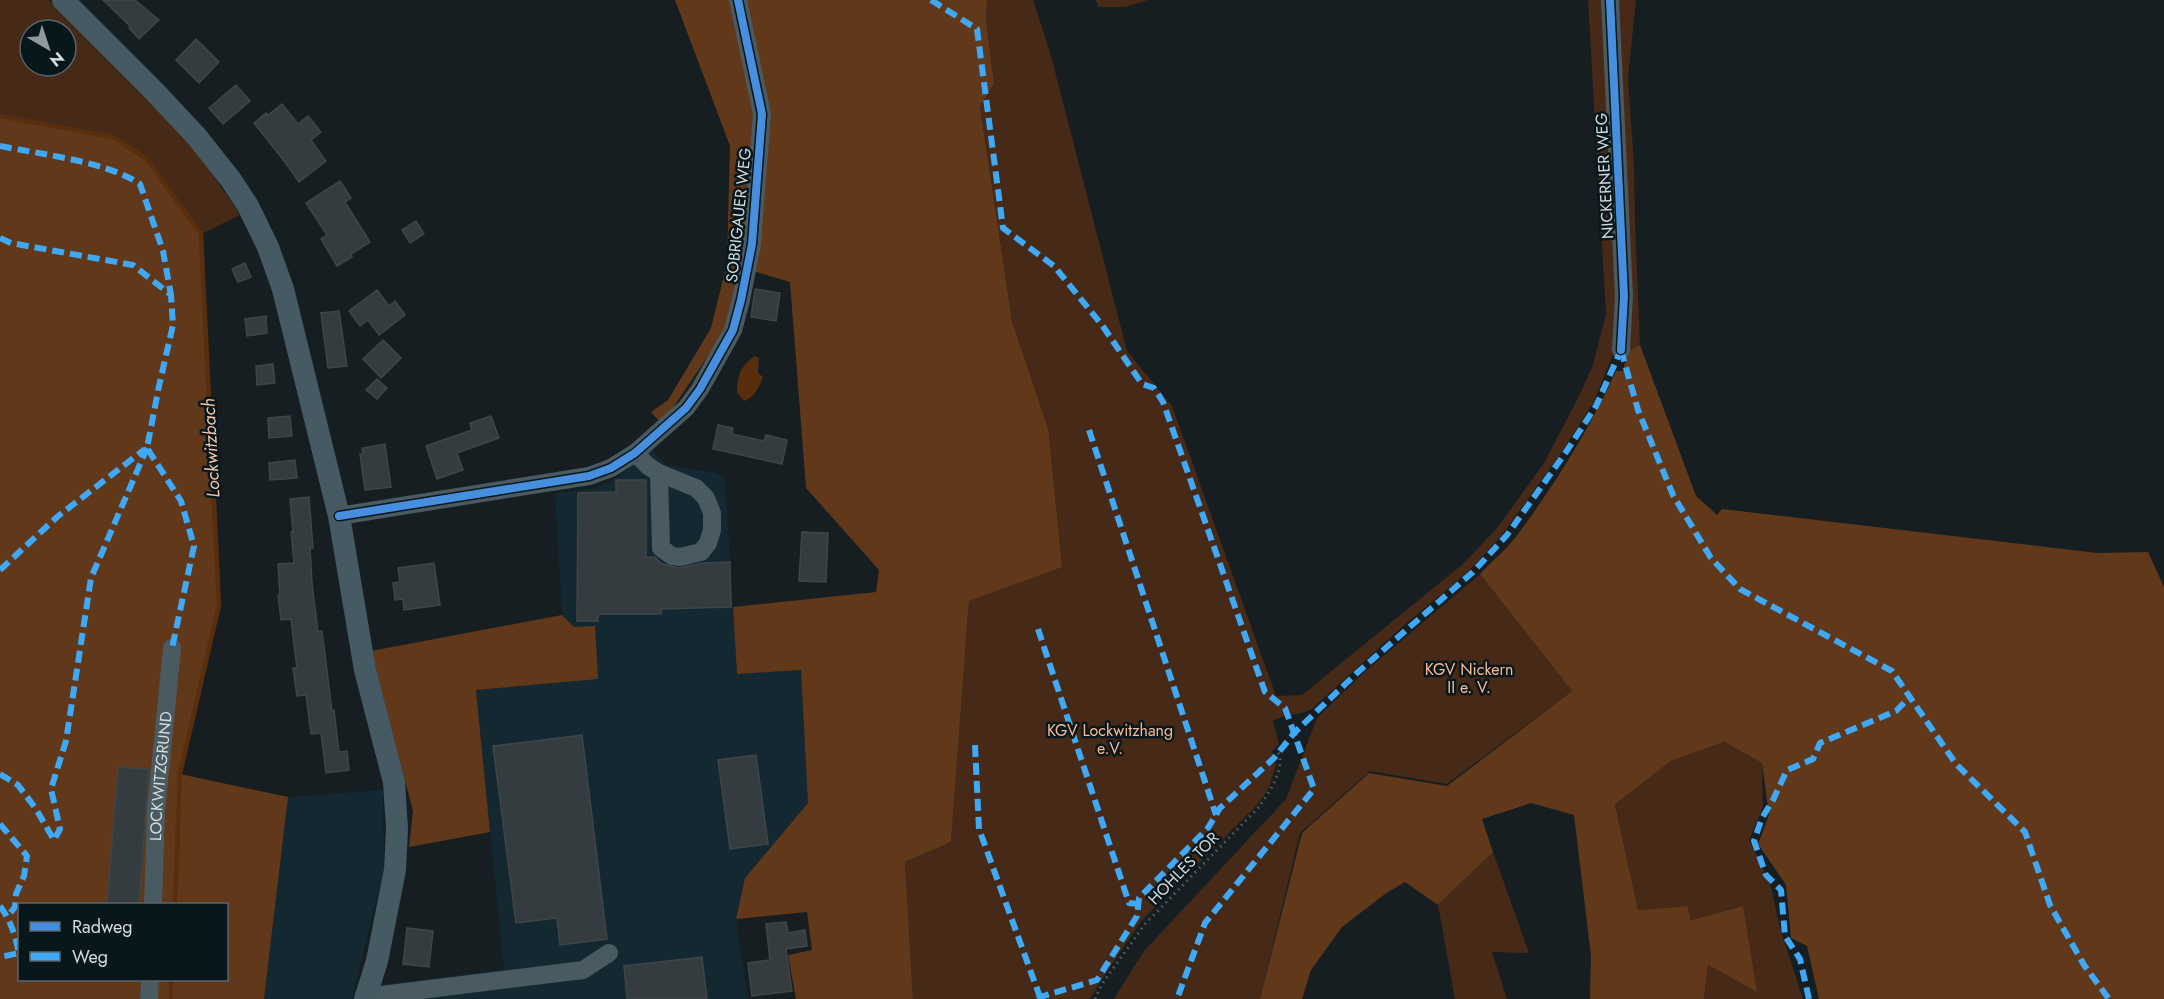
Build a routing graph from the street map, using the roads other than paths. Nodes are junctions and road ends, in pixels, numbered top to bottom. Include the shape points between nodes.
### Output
1 (63, 0) edge
2 (738, 0) edge
3 (1610, 0) edge
4 (1621, 351) dead end
5 (635, 453) junction
6 (659, 473) junction
7 (339, 516) junction
8 (172, 648) dead end
9 (153, 903) edge
10 (609, 953) dead end
11 (150, 981) edge
12 (365, 998) edge
13 (149, 999) edge

1 - 7 main road via 197,137 248,206 283,289
2 - 5 street, SOBRIGAUER WEG via 762,114 752,244 741,300 733,330 700,389 686,408
3 - 4 street, NICKERNER WEG via 1624,296
5 - 6 street
5 - 7 street, SOBRIGAUER WEG via 589,476
6 - 6 street via 696,488 706,498 712,513 712,530 701,552 680,557 660,548
7 - 12 main road via 365,670 394,782 396,817 395,870 377,961
8 - 9 street, LOCKWITZGRUND via 156,812
10 - 12 street via 583,970
11 - 13 street

